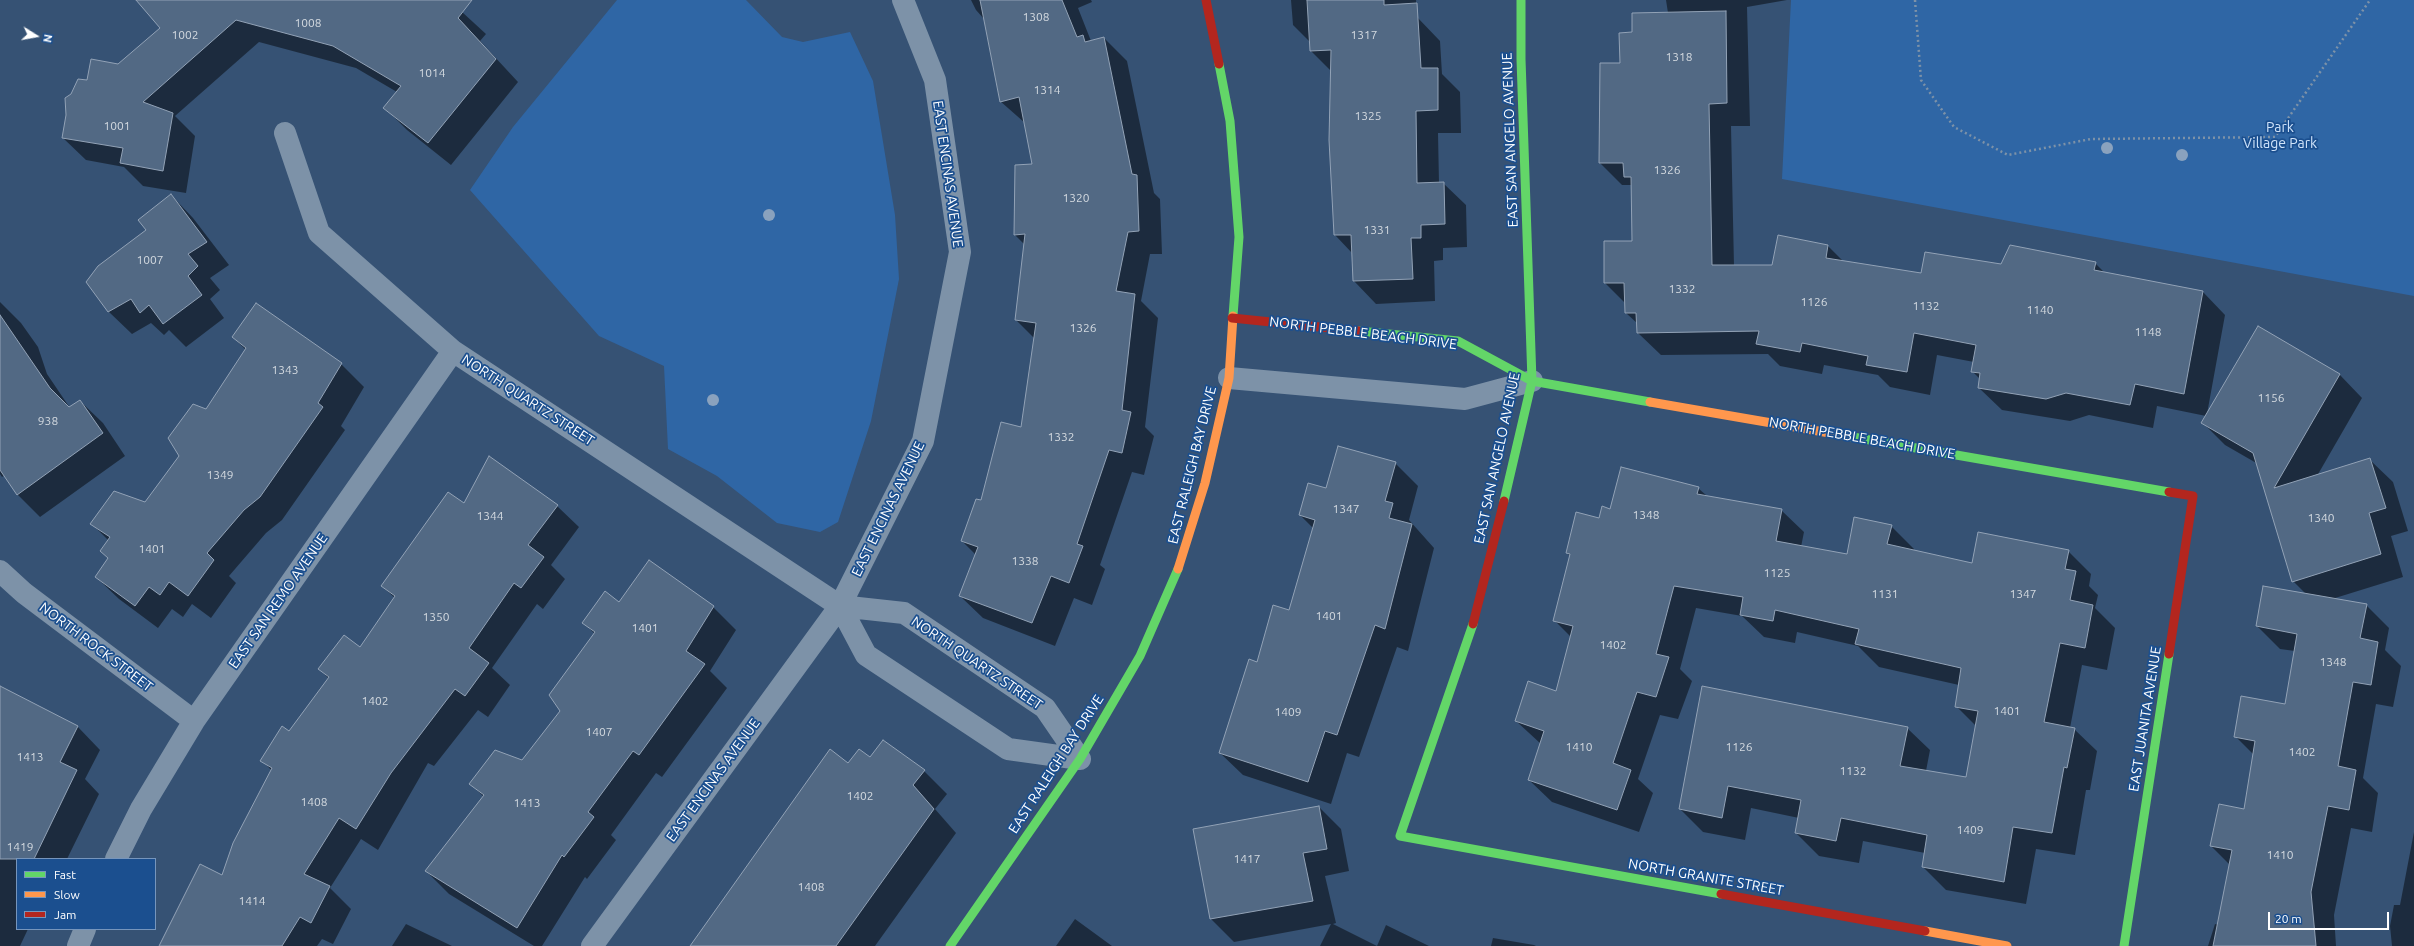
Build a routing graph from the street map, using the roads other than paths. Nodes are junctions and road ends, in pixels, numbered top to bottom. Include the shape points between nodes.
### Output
1 (902, 0) edge
2 (1206, 0) edge
3 (1521, 0) edge
4 (285, 133) dead end
5 (1232, 318) junction
6 (453, 351) junction
7 (1229, 378) junction
8 (1532, 381) junction
9 (2193, 496) joint
10 (0, 571) edge
11 (840, 606) junction
12 (194, 722) junction
13 (1080, 759) junction
14 (1400, 836) joint
15 (116, 858) edge
16 (85, 930) edge
17 (78, 946) edge
18 (592, 946) edge
19 (950, 946) edge
20 (2007, 946) edge
21 (2124, 946) edge

1 - 11 street, EAST ENCINAS AVENUE via 935,80 960,252 923,441
2 - 5 street, EAST RALEIGH BAY DRIVE via 1230,121 1238,237
3 - 8 street, EAST SAN ANGELO AVENUE
4 - 6 street, NORTH QUARTZ STREET via 319,233
5 - 7 street, EAST RALEIGH BAY DRIVE
5 - 8 street, NORTH PEBBLE BEACH DRIVE via 1458,341
6 - 11 street, NORTH QUARTZ STREET
6 - 12 street, EAST SAN REMO AVENUE
7 - 8 street, NORTH PEBBLE BEACH DRIVE via 1465,399
7 - 13 street, EAST RALEIGH BAY DRIVE via 1205,482 1182,560 1140,656
8 - 9 street, NORTH PEBBLE BEACH DRIVE
8 - 14 street, EAST SAN ANGELO AVENUE via 1478,610
9 - 21 street, EAST JUANITA AVENUE
10 - 12 street, NORTH ROCK STREET via 24,593
11 - 13 street, NORTH QUARTZ STREET via 904,613 1045,708
11 - 13 street, NORTH QUARTZ STREET via 866,655 1008,749
11 - 18 street, EAST ENCINAS AVENUE
12 - 15 street, EAST SAN REMO AVENUE via 141,809
13 - 19 street, EAST RALEIGH BAY DRIVE
14 - 20 street, NORTH GRANITE STREET
16 - 17 street

